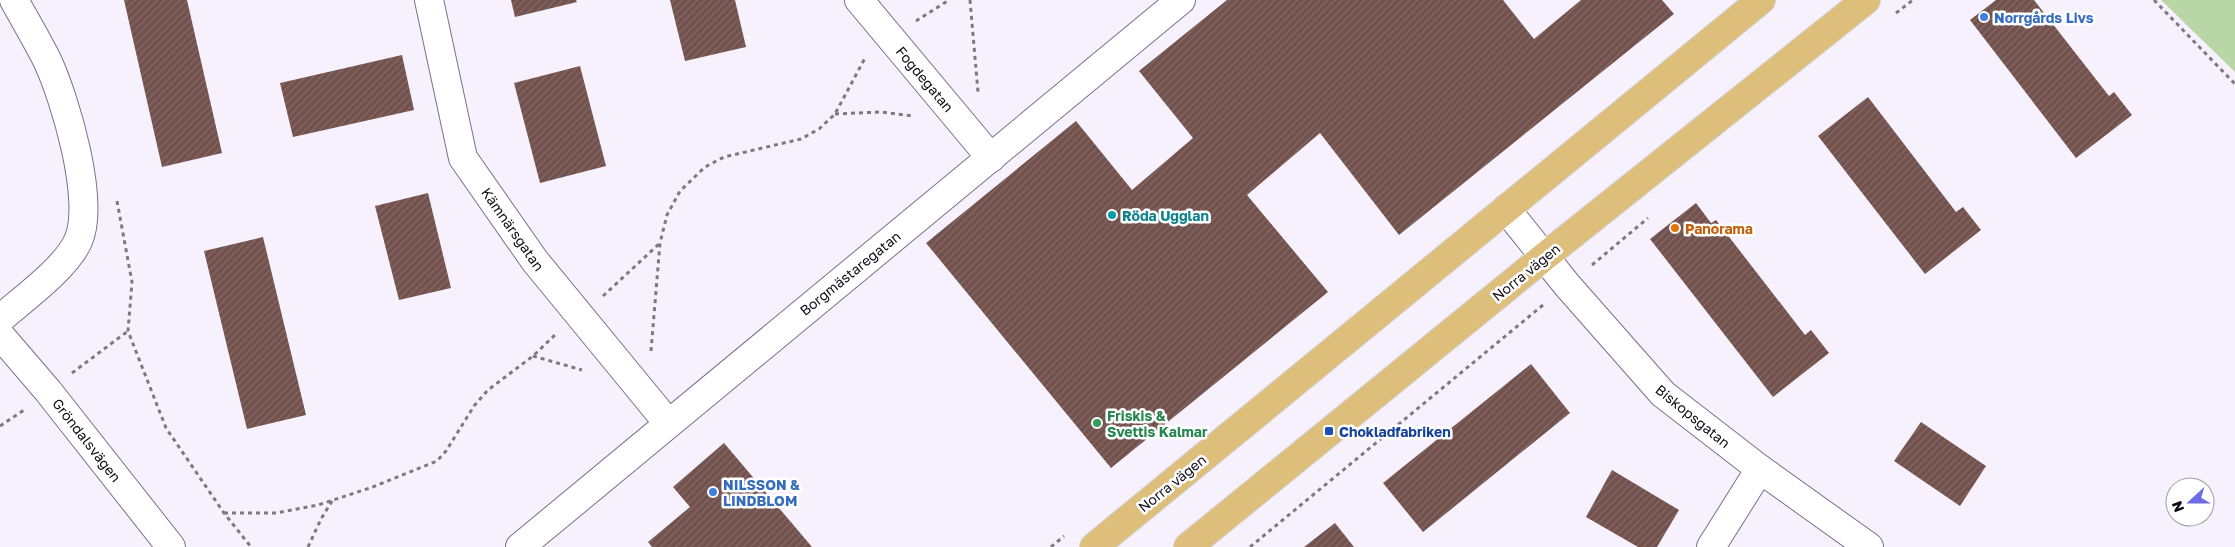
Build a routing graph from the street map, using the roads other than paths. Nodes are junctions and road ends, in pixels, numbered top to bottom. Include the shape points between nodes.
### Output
1 (14, 0) edge
2 (429, 0) edge
3 (859, 0) edge
4 (1182, 0) edge
5 (1761, 0) edge
6 (1866, 0) edge
7 (991, 158) junction
8 (1506, 210) junction
9 (1544, 257) junction
10 (0, 319) edge
11 (0, 335) edge
12 (668, 423) junction
13 (1760, 469) junction
14 (171, 547) edge
15 (520, 547) edge
16 (1094, 547) edge
17 (1188, 547) edge
18 (1711, 547) edge
19 (1869, 547) edge

1 - 10 street via 47,61 68,118 84,212 78,241 61,266
2 - 12 street, Kämnärsgatan via 463,158 535,261
3 - 7 street, Fogdegatan
4 - 7 street, Borgmästaregatan
5 - 8 main road, Norra vägen
6 - 9 main road, Norra vägen
7 - 12 street, Borgmästaregatan
8 - 9 street, Biskopsgatan
8 - 16 main road, Norra vägen
9 - 13 street, Biskopsgatan via 1663,394
9 - 17 main road, Norra vägen
11 - 14 street, Gröndalsvägen
12 - 15 street, Borgmästaregatan
13 - 18 street
13 - 19 street, Biskopsgatan

